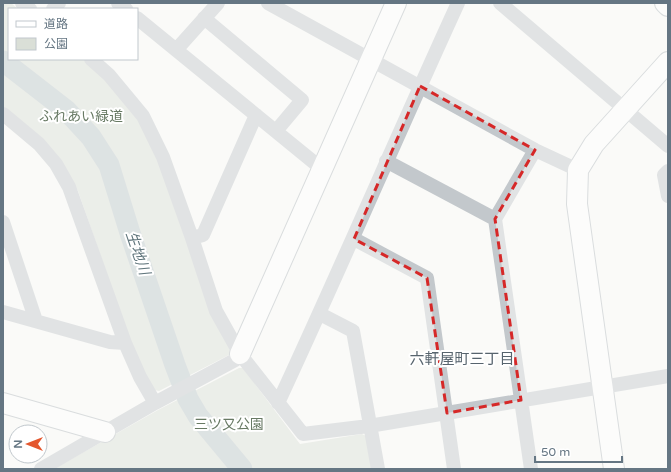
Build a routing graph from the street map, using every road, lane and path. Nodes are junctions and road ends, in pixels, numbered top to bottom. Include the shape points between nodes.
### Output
1 (218, 3) edge
2 (268, 3) edge
3 (396, 3) edge
4 (458, 3) edge
5 (500, 3) edge
6 (665, 3) edge
7 (668, 6) edge
8 (204, 18) junction
9 (138, 19) edge
10 (176, 50) junction
11 (371, 59) junction
12 (92, 60) edge
13 (668, 62) edge
14 (420, 86) junction
15 (624, 110) junction
16 (3, 114) edge
17 (256, 115) junction
18 (276, 131) junction
19 (668, 146) edge
20 (535, 150) junction
21 (386, 161) junction
22 (322, 169) junction
23 (578, 170) junction
24 (668, 171) edge
25 (668, 196) edge
26 (495, 219) junction
27 (3, 222) edge
28 (192, 238) junction
29 (354, 239) junction
30 (3, 312) edge
31 (320, 314) junction
32 (36, 321) junction
33 (125, 343) junction
34 (238, 357) junction
35 (668, 376) edge
36 (602, 387) junction
37 (521, 400) junction
38 (3, 403) edge
39 (154, 403) junction
40 (278, 403) junction
41 (447, 413) junction
42 (369, 426) junction
43 (105, 432) junction
44 (41, 469) edge
45 (378, 469) edge
46 (454, 469) edge
47 (531, 469) edge
48 (614, 469) edge

1 - 8 street
2 - 11 street
3 - 11 street
4 - 14 street
5 - 15 street
6 - 7 street
8 - 10 street
8 - 18 street via 302,100
9 - 10 street
10 - 17 street
11 - 14 street
11 - 22 street
12 - 28 street via 109,75 143,116 163,158
13 - 15 street
14 - 20 street
14 - 21 street
15 - 19 street
15 - 23 street via 594,144
16 - 33 street via 39,144 56,164 69,187
17 - 18 street
17 - 28 street via 203,235
18 - 22 street
20 - 23 street
20 - 26 street
21 - 26 street
21 - 29 street
22 - 34 street
23 - 36 street via 577,204
24 - 25 street via 664,174
26 - 37 street
27 - 32 street
28 - 34 street via 216,311
29 - 31 street
29 - 41 street via 427,278
30 - 32 street
31 - 40 street
31 - 42 street via 352,331
32 - 33 street via 110,342
33 - 39 street
34 - 39 street
34 - 40 street
35 - 36 street
36 - 37 street
36 - 48 street
37 - 41 street
37 - 47 street
38 - 43 street
39 - 43 street
40 - 42 street via 303,434
41 - 42 street
41 - 46 street
42 - 45 street
43 - 44 street

